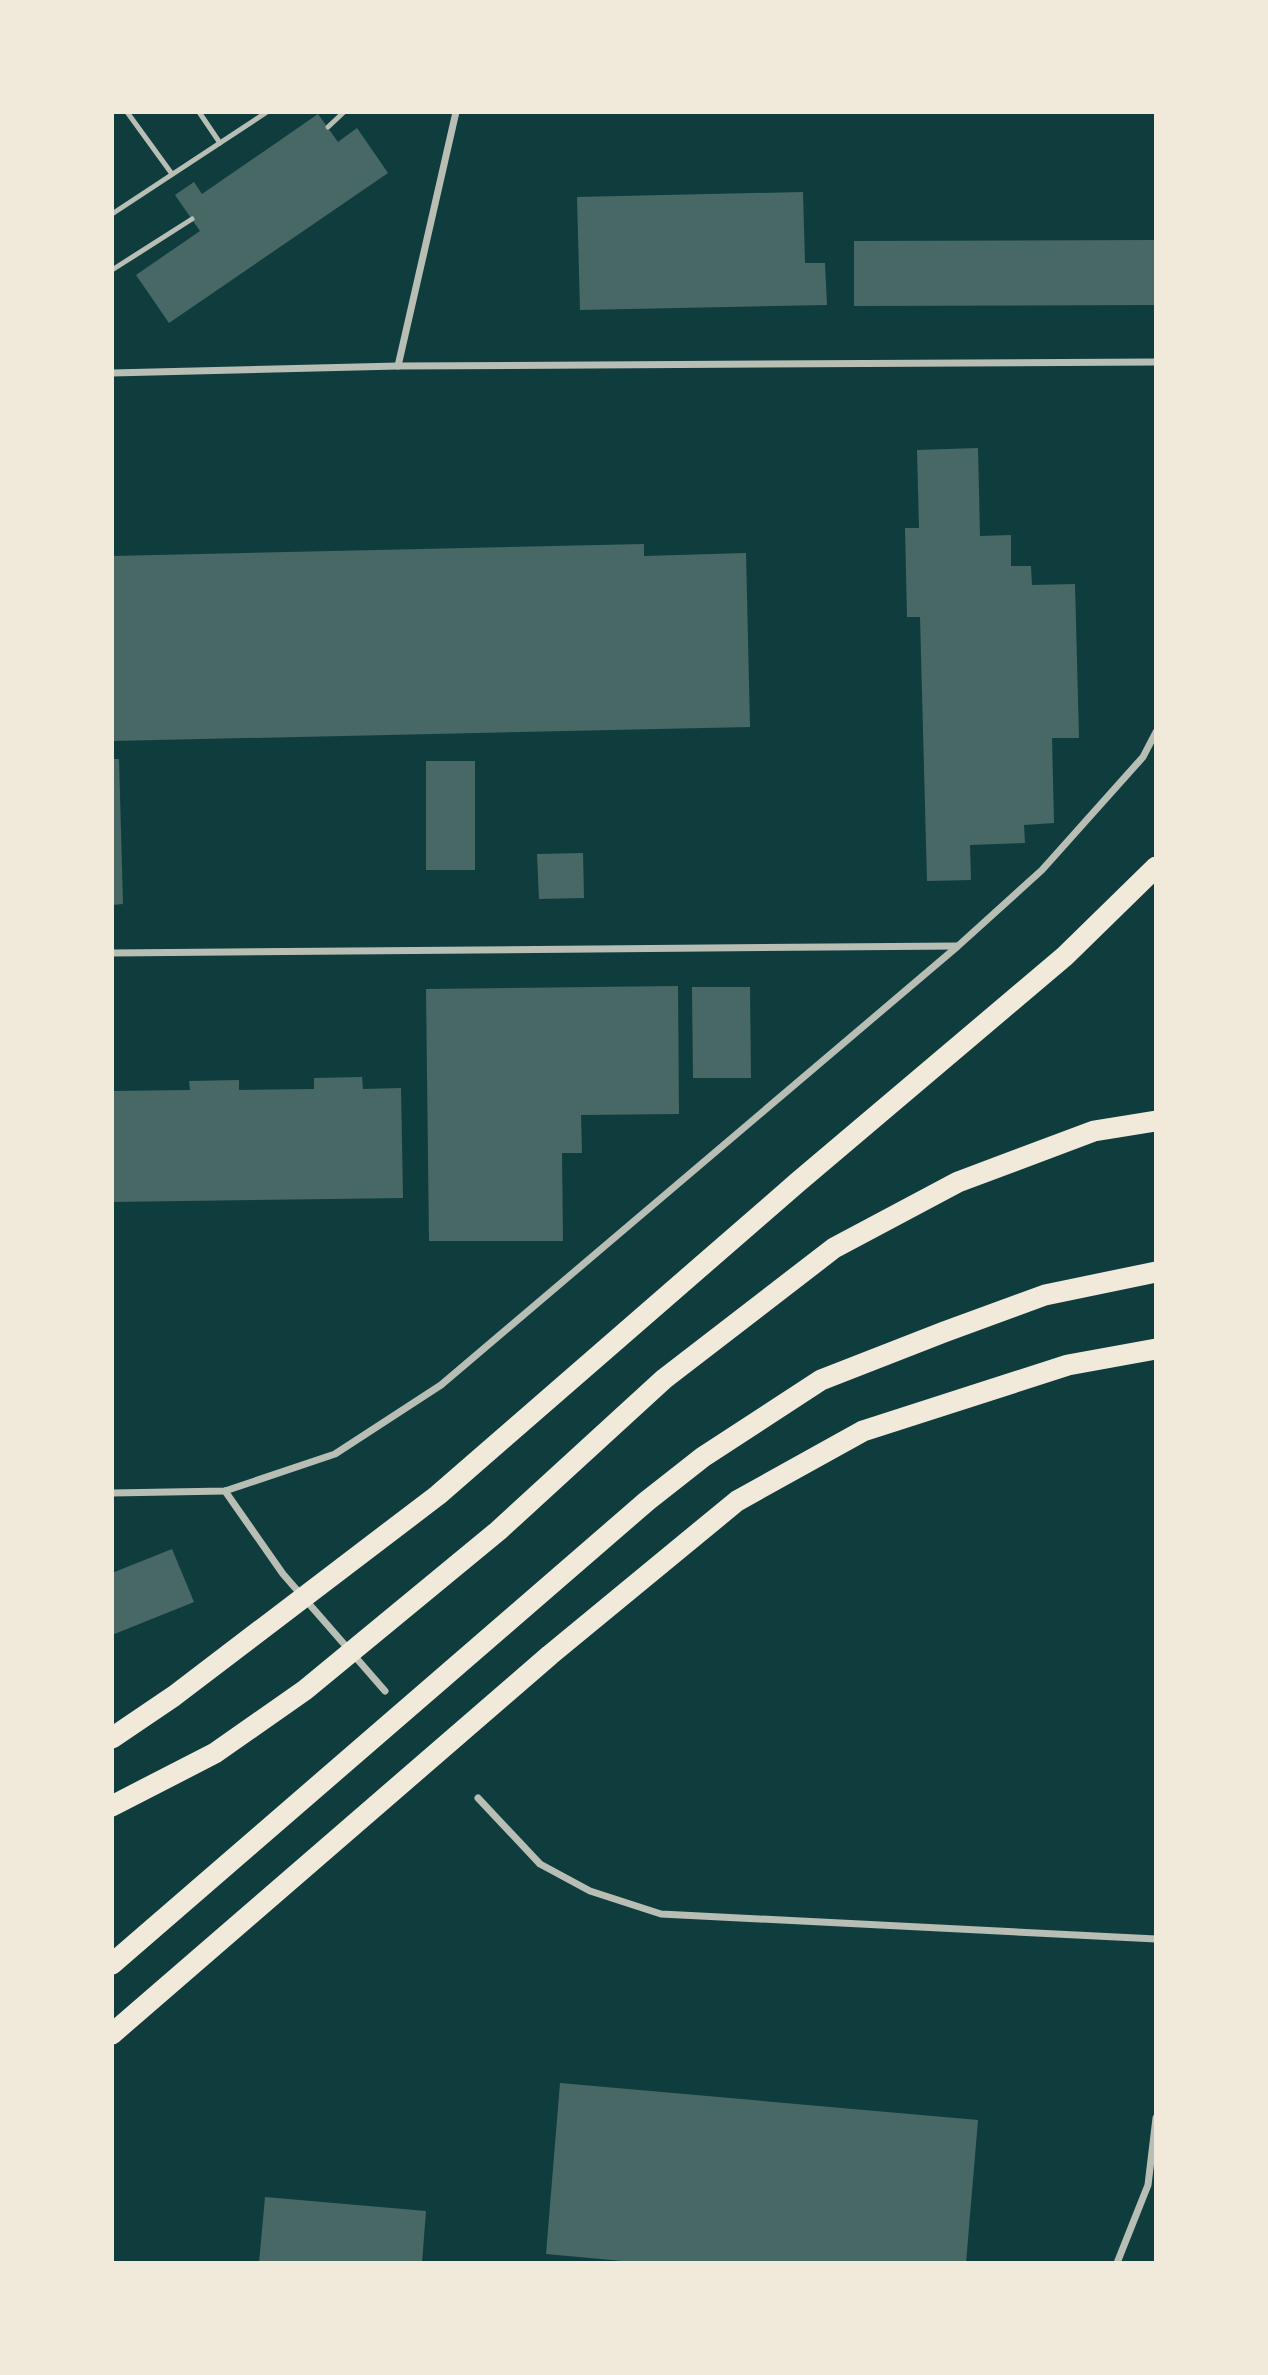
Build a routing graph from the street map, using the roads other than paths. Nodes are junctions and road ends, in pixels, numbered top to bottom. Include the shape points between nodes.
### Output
1 (127, 112) edge
2 (200, 112) edge
3 (267, 112) edge
4 (344, 112) edge
5 (456, 112) edge
6 (328, 127) dead end
7 (220, 143) junction
8 (172, 174) junction
9 (112, 214) edge
10 (192, 219) dead end
11 (112, 271) edge
12 (1156, 362) edge
13 (398, 366) junction
14 (112, 373) edge
15 (1156, 732) edge
16 (1156, 867) edge
17 (958, 946) junction
18 (112, 953) edge
19 (1156, 1121) edge
20 (1156, 1272) edge
21 (1156, 1349) edge
22 (225, 1491) junction
23 (112, 1493) edge
24 (386, 1691) dead end
25 (112, 1738) edge
26 (478, 1798) dead end
27 (112, 1806) edge
28 (1156, 1939) edge
29 (112, 1964) edge
30 (112, 2034) edge
31 (1156, 2118) edge
32 (1117, 2263) edge

1 - 8 lane
2 - 7 lane
3 - 7 lane
4 - 6 lane
5 - 13 street
7 - 8 lane
8 - 9 lane
10 - 11 lane
12 - 13 street
13 - 14 street
15 - 17 street via 1143,757 1042,870
16 - 25 highway via 1065,956 438,1495
17 - 18 street
17 - 22 street via 441,1385 335,1454
19 - 27 highway via 1094,1131 957,1182 834,1248 664,1379 498,1531 305,1690 215,1753
20 - 29 highway via 1045,1295 821,1380 703,1457
21 - 30 highway via 1068,1364 863,1430 737,1501 550,1655
22 - 23 street
22 - 24 street via 283,1574
26 - 28 street via 540,1864 590,1891 661,1914
31 - 32 street via 1148,2185

